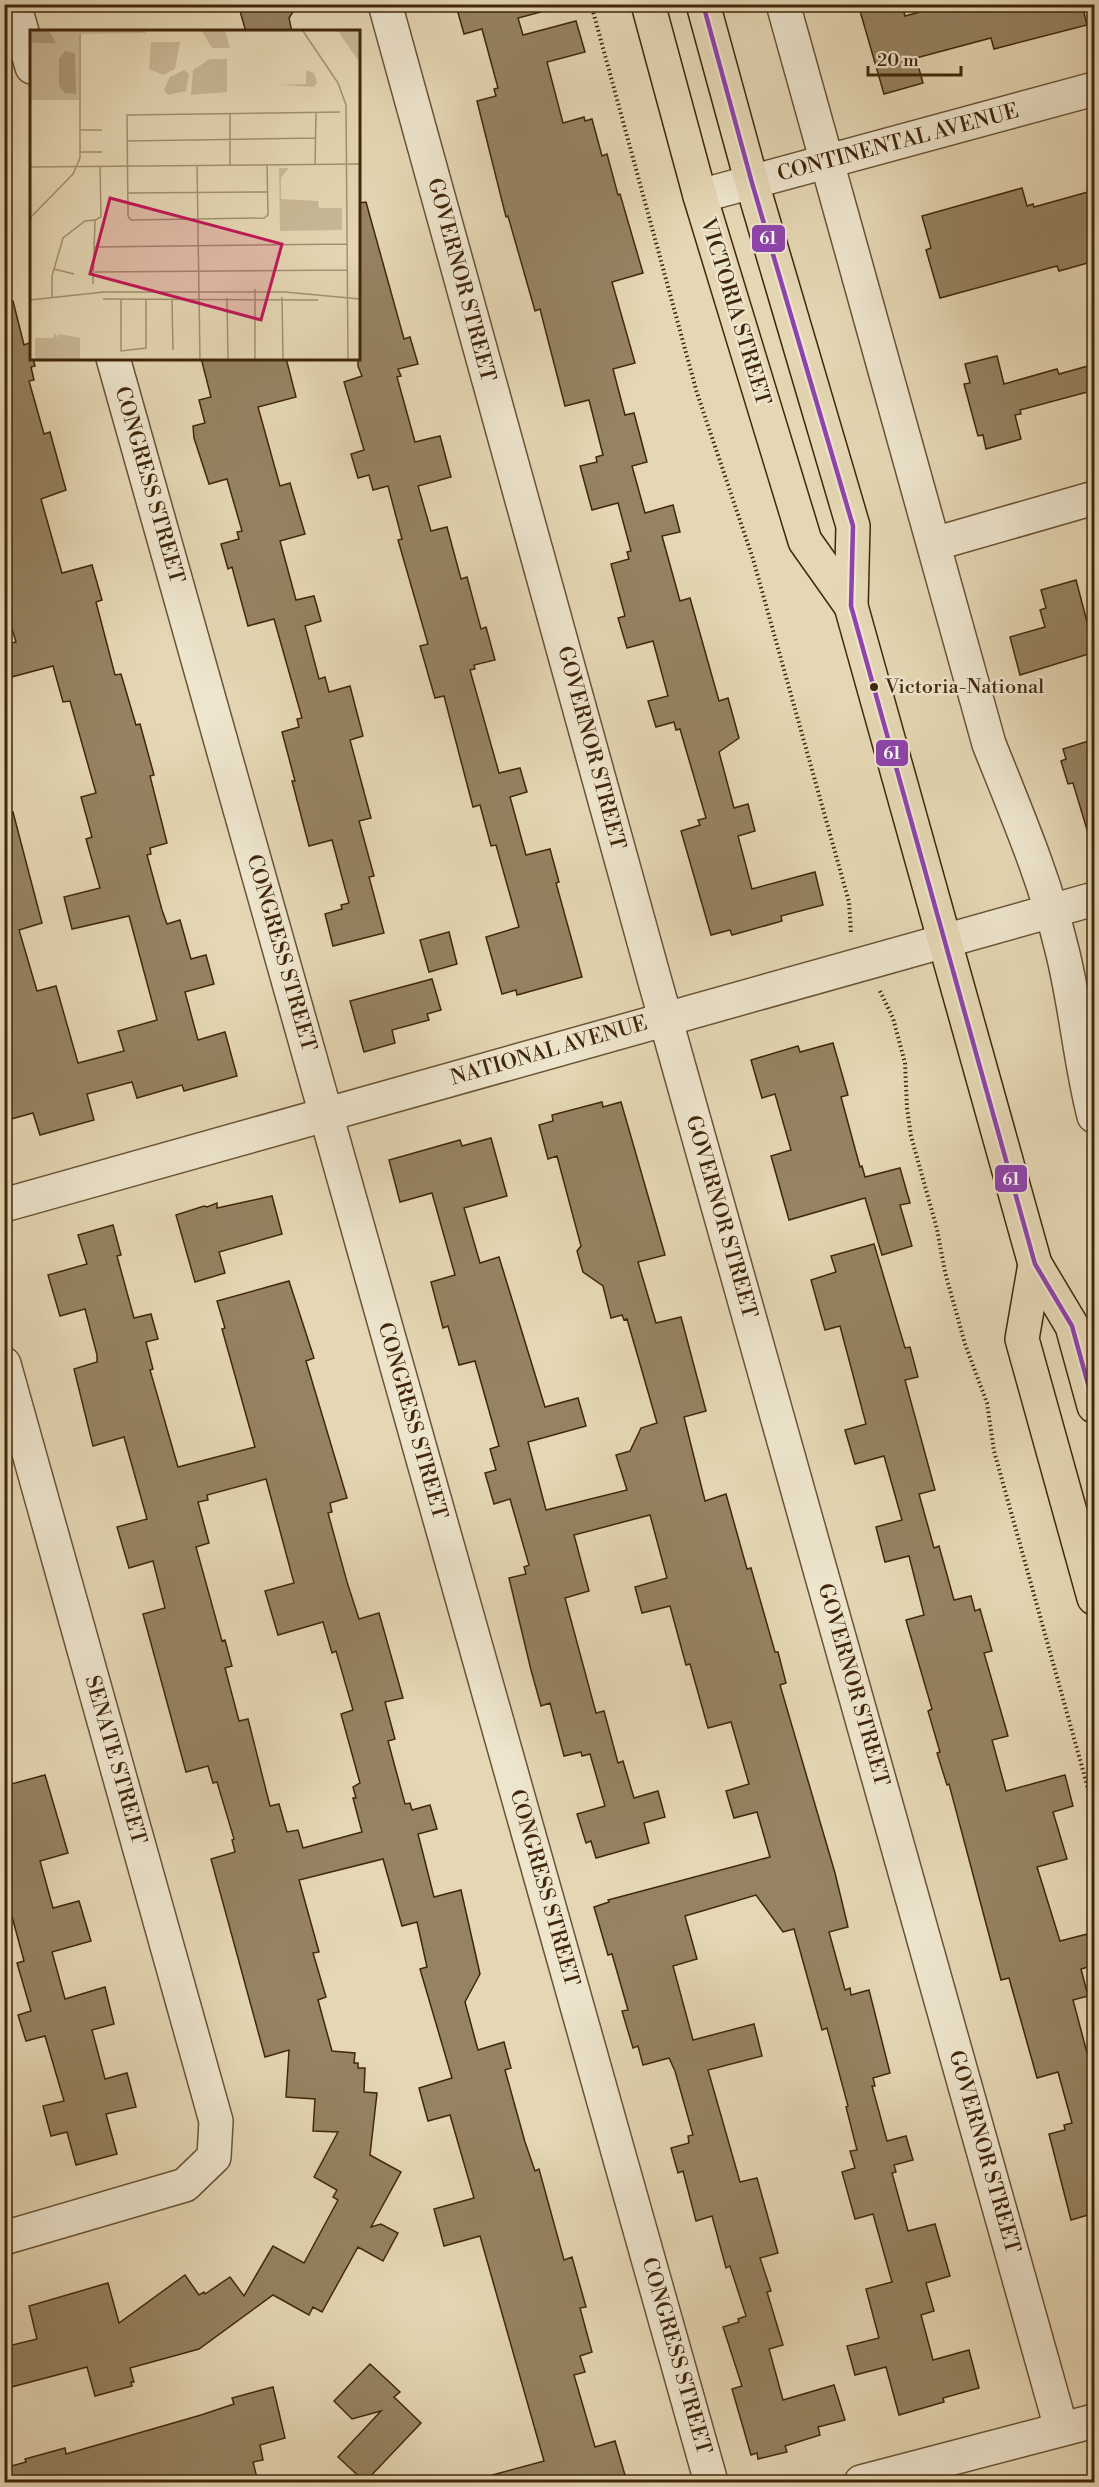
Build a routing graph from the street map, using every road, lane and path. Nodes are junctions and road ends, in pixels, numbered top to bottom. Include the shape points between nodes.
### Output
1 (14, 4) edge
2 (385, 4) edge
3 (591, 4) edge
4 (648, 4) edge
5 (703, 4) edge
6 (783, 4) edge
7 (30, 60) edge
8 (1095, 90) edge
9 (828, 162) junction
10 (752, 183) junction
11 (700, 196) junction
12 (114, 360) edge
13 (1095, 498) edge
14 (934, 544) junction
15 (851, 606) junction
16 (1095, 898) edge
17 (1050, 911) junction
18 (946, 942) junction
19 (865, 962) junction
20 (666, 1017) junction
21 (327, 1116) junction
22 (1095, 1116) edge
23 (4, 1205) edge
24 (1035, 1264) junction
25 (4, 1365) edge
26 (1095, 1406) edge
27 (1095, 1598) edge
28 (1095, 1810) edge
29 (4, 2238) edge
30 (1095, 2421) edge
31 (1062, 2428) junction
32 (711, 2482) edge
33 (861, 2482) edge

1 - 7 street
2 - 20 street, GOVERNOR STREET
3 - 19 path via 707,427 753,559 849,902 851,933
4 - 11 main road, VICTORIA STREET
5 - 10 main road, VICTORIA STREET
6 - 9 street
8 - 9 street, CONTINENTAL AVENUE
9 - 10 street, CONTINENTAL AVENUE
9 - 14 street
10 - 11 street, CONTINENTAL AVENUE
10 - 15 main road, VICTORIA STREET via 853,526
11 - 15 main road, VICTORIA STREET via 805,541
12 - 21 street, CONGRESS STREET
13 - 14 street
14 - 17 street via 989,744 1036,859
15 - 18 main road, VICTORIA STREET
16 - 17 street, NATIONAL AVENUE
17 - 18 street, NATIONAL AVENUE
17 - 22 street via 1062,951
18 - 19 street, NATIONAL AVENUE
18 - 24 main road, VICTORIA STREET
19 - 20 street, NATIONAL AVENUE
19 - 28 path via 893,1018 905,1063 911,1136 945,1272 987,1403 994,1451
20 - 21 street, NATIONAL AVENUE
20 - 31 street, GOVERNOR STREET
21 - 23 street, NATIONAL AVENUE
21 - 32 street, CONGRESS STREET
24 - 26 main road, VICTORIA STREET via 1072,1326
24 - 27 main road, VICTORIA STREET via 1022,1339
25 - 29 street, SENATE STREET via 216,2121 214,2157 185,2185
30 - 31 street
31 - 33 street

